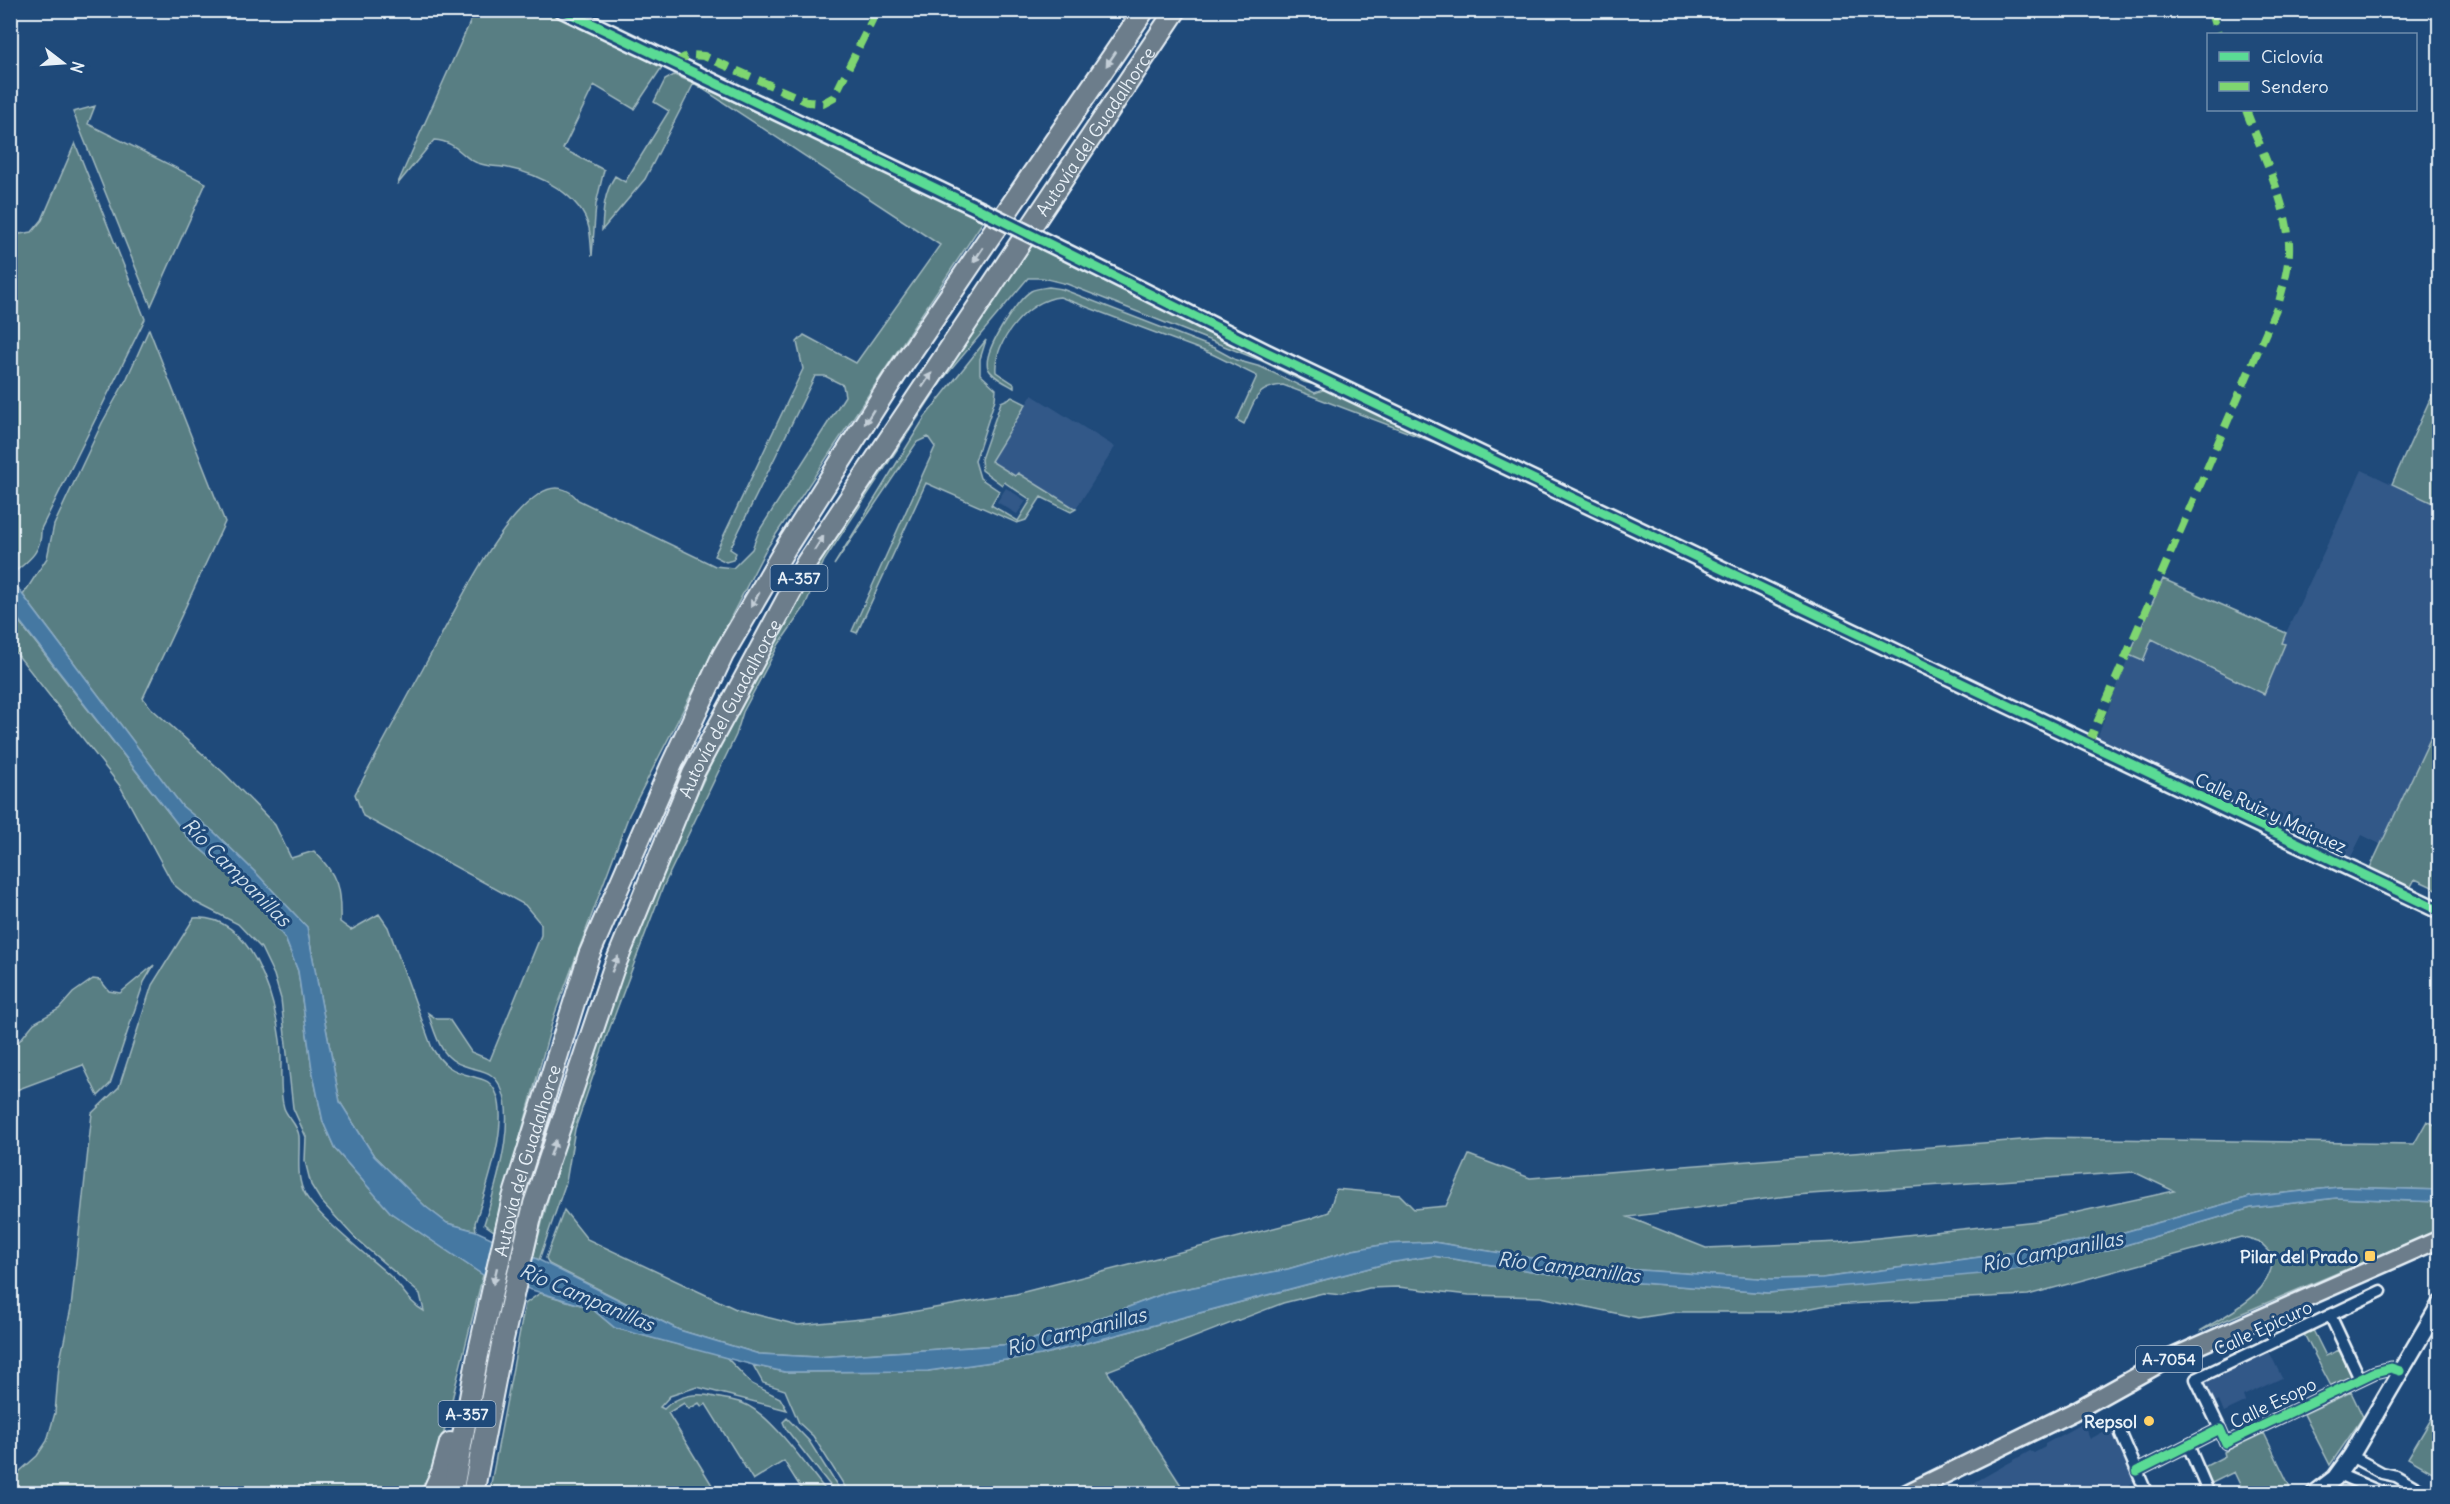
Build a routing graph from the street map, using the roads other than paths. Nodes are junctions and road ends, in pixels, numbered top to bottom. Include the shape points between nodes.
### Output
1 (563, 10) edge
2 (1144, 10) edge
3 (1176, 10) edge
4 (2439, 911) edge
5 (2439, 1239) edge
6 (2381, 1291) dead end
7 (2439, 1304) edge
8 (2330, 1315) junction
9 (478, 1355) junction
10 (2400, 1371) junction
11 (2360, 1379) junction
12 (493, 1389) junction
13 (2220, 1429) junction
14 (2121, 1434) dead end
15 (2188, 1445) junction
16 (2351, 1456) junction
17 (2137, 1472) junction
18 (2338, 1474) junction
19 (432, 1494) edge
20 (452, 1494) edge
21 (473, 1494) edge
22 (485, 1494) edge
23 (1905, 1494) edge
24 (2147, 1494) edge
25 (2209, 1494) edge
26 (2314, 1494) edge
27 (2385, 1494) edge
28 (2427, 1494) edge

1 - 4 street, Calle Ruiz y Maiquez, bridge via 981,210 1266,352
2 -> 9 highway, Autovía del Guadalhorce / A-357 via 895,376 723,655 589,955 513,1198
12 -> 3 highway, Autovía del Guadalhorce / A-357 via 534,1204 613,970 693,774 807,562
5 - 23 main road, A-7054 via 2168,1359 2073,1412
6 - 8 street, Calle Epicuro
7 - 10 street
8 - 11 street, Calle Epicuro
8 - 13 street, Calle Epicuro via 2196,1379
9 - 19 highway via 464,1387 442,1472
9 - 20 highway, Autovía del Guadalhorce / A-357
10 - 11 street, Calle Esopo via 2391,1368
10 - 16 street
11 - 13 street, Calle Esopo via 2226,1443
12 - 21 highway, Autovía del Guadalhorce / A-357
12 - 22 highway
13 - 15 street, Calle Esopo
14 - 17 street
15 - 17 street, Calle Esopo
15 - 25 street
16 - 18 street
16 - 28 street
17 - 24 street
18 - 26 street
18 - 27 street

